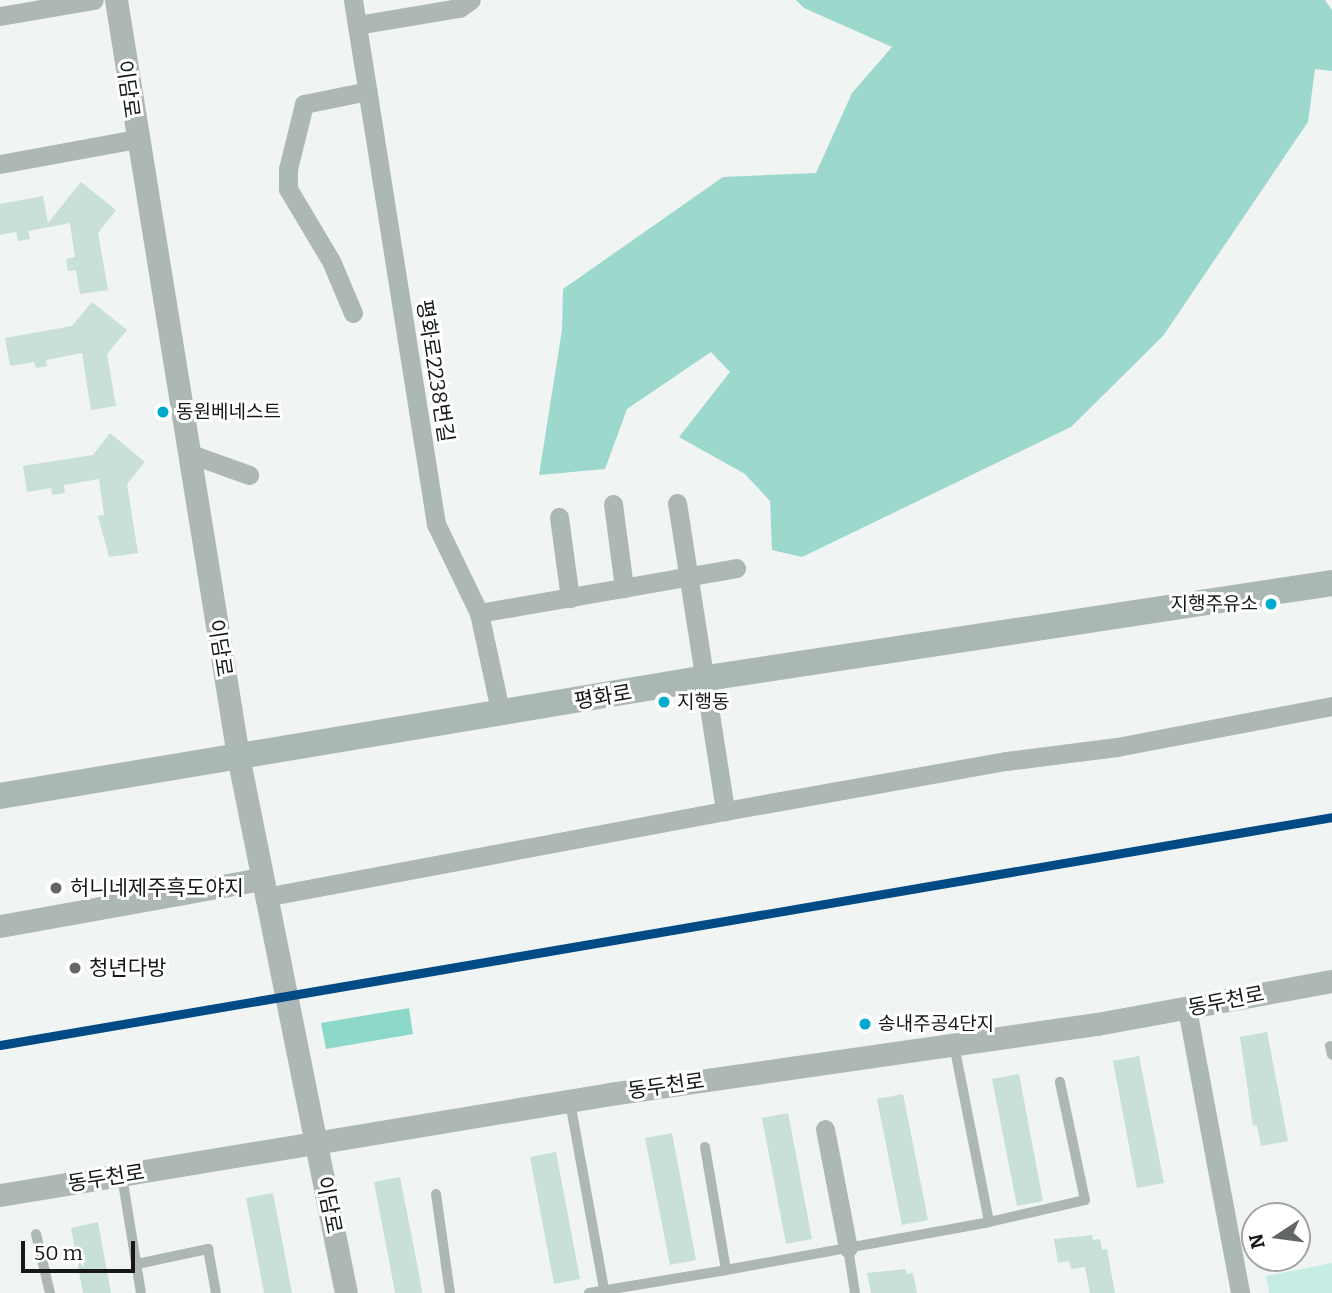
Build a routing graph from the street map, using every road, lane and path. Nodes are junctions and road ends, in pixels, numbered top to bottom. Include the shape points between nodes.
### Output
1 (94, 0) edge
2 (116, 0) edge
3 (353, 0) edge
4 (471, 0) edge
5 (0, 16) edge
6 (357, 25) junction
7 (368, 91) junction
8 (136, 139) junction
9 (0, 164) edge
10 (353, 313) dead end
11 (188, 453) junction
12 (249, 475) dead end
13 (677, 503) dead end
14 (613, 504) dead end
15 (559, 517) dead end
16 (736, 568) dead end
17 (687, 577) junction
18 (1332, 583) edge
19 (624, 588) junction
20 (570, 598) junction
21 (479, 614) junction
22 (707, 678) junction
23 (1332, 706) edge
24 (501, 715) junction
25 (238, 756) junction
26 (0, 796) edge
27 (725, 811) junction
28 (263, 888) junction
29 (0, 926) edge
30 (1332, 981) edge
31 (1187, 1009) junction
32 (954, 1044) junction
33 (1060, 1082) dead end
34 (570, 1101) junction
35 (825, 1129) dead end
36 (318, 1143) junction
37 (705, 1147) dead end
38 (122, 1175) junction
39 (436, 1194) dead end
40 (0, 1195) edge
41 (989, 1222) junction
42 (36, 1234) dead end
43 (848, 1248) junction
44 (136, 1264) junction
45 (726, 1270) junction
46 (604, 1290) junction
47 (50, 1293) edge
48 (141, 1293) edge
49 (216, 1293) edge
50 (346, 1293) edge
51 (450, 1293) edge
52 (589, 1293) edge
53 (855, 1293) edge
54 (1240, 1293) edge

1 - 5 street
2 - 8 street, 이담로
3 - 6 street, 평화로2238번길
4 - 6 street via 459,8
6 - 7 street, 평화로2238번길
7 - 10 street via 303,104 288,169 288,189 331,261
7 - 21 street, 평화로2238번길 via 436,524
8 - 9 street
8 - 11 street, 이담로
11 - 12 street
11 - 25 street, 이담로
13 - 17 street
14 - 19 street
15 - 20 street
16 - 17 street
17 - 19 street
17 - 22 street
18 - 22 main road, 평화로
19 - 20 street
20 - 21 street
21 - 24 street, 평화로2238번길
22 - 24 main road, 평화로
22 - 27 street
23 - 27 street via 1116,747 1006,761
24 - 25 main road, 평화로
25 - 26 main road, 평화로
25 - 28 street, 이담로
27 - 28 street
28 - 29 street
28 - 36 street, 이담로
30 - 31 street, 동두천로
31 - 32 street, 동두천로
31 - 54 street
32 - 34 street, 동두천로
32 - 41 lane
33 - 41 lane via 1085,1200
34 - 36 street, 동두천로
34 - 46 lane
35 - 43 street
36 - 38 street, 동두천로
36 - 50 street, 이담로
37 - 45 lane
38 - 40 street, 동두천로
38 - 44 lane
39 - 51 lane
41 - 43 lane
42 - 47 lane
43 - 45 lane
43 - 53 lane
44 - 48 lane
44 - 49 lane via 208,1249
45 - 46 lane
46 - 52 lane

